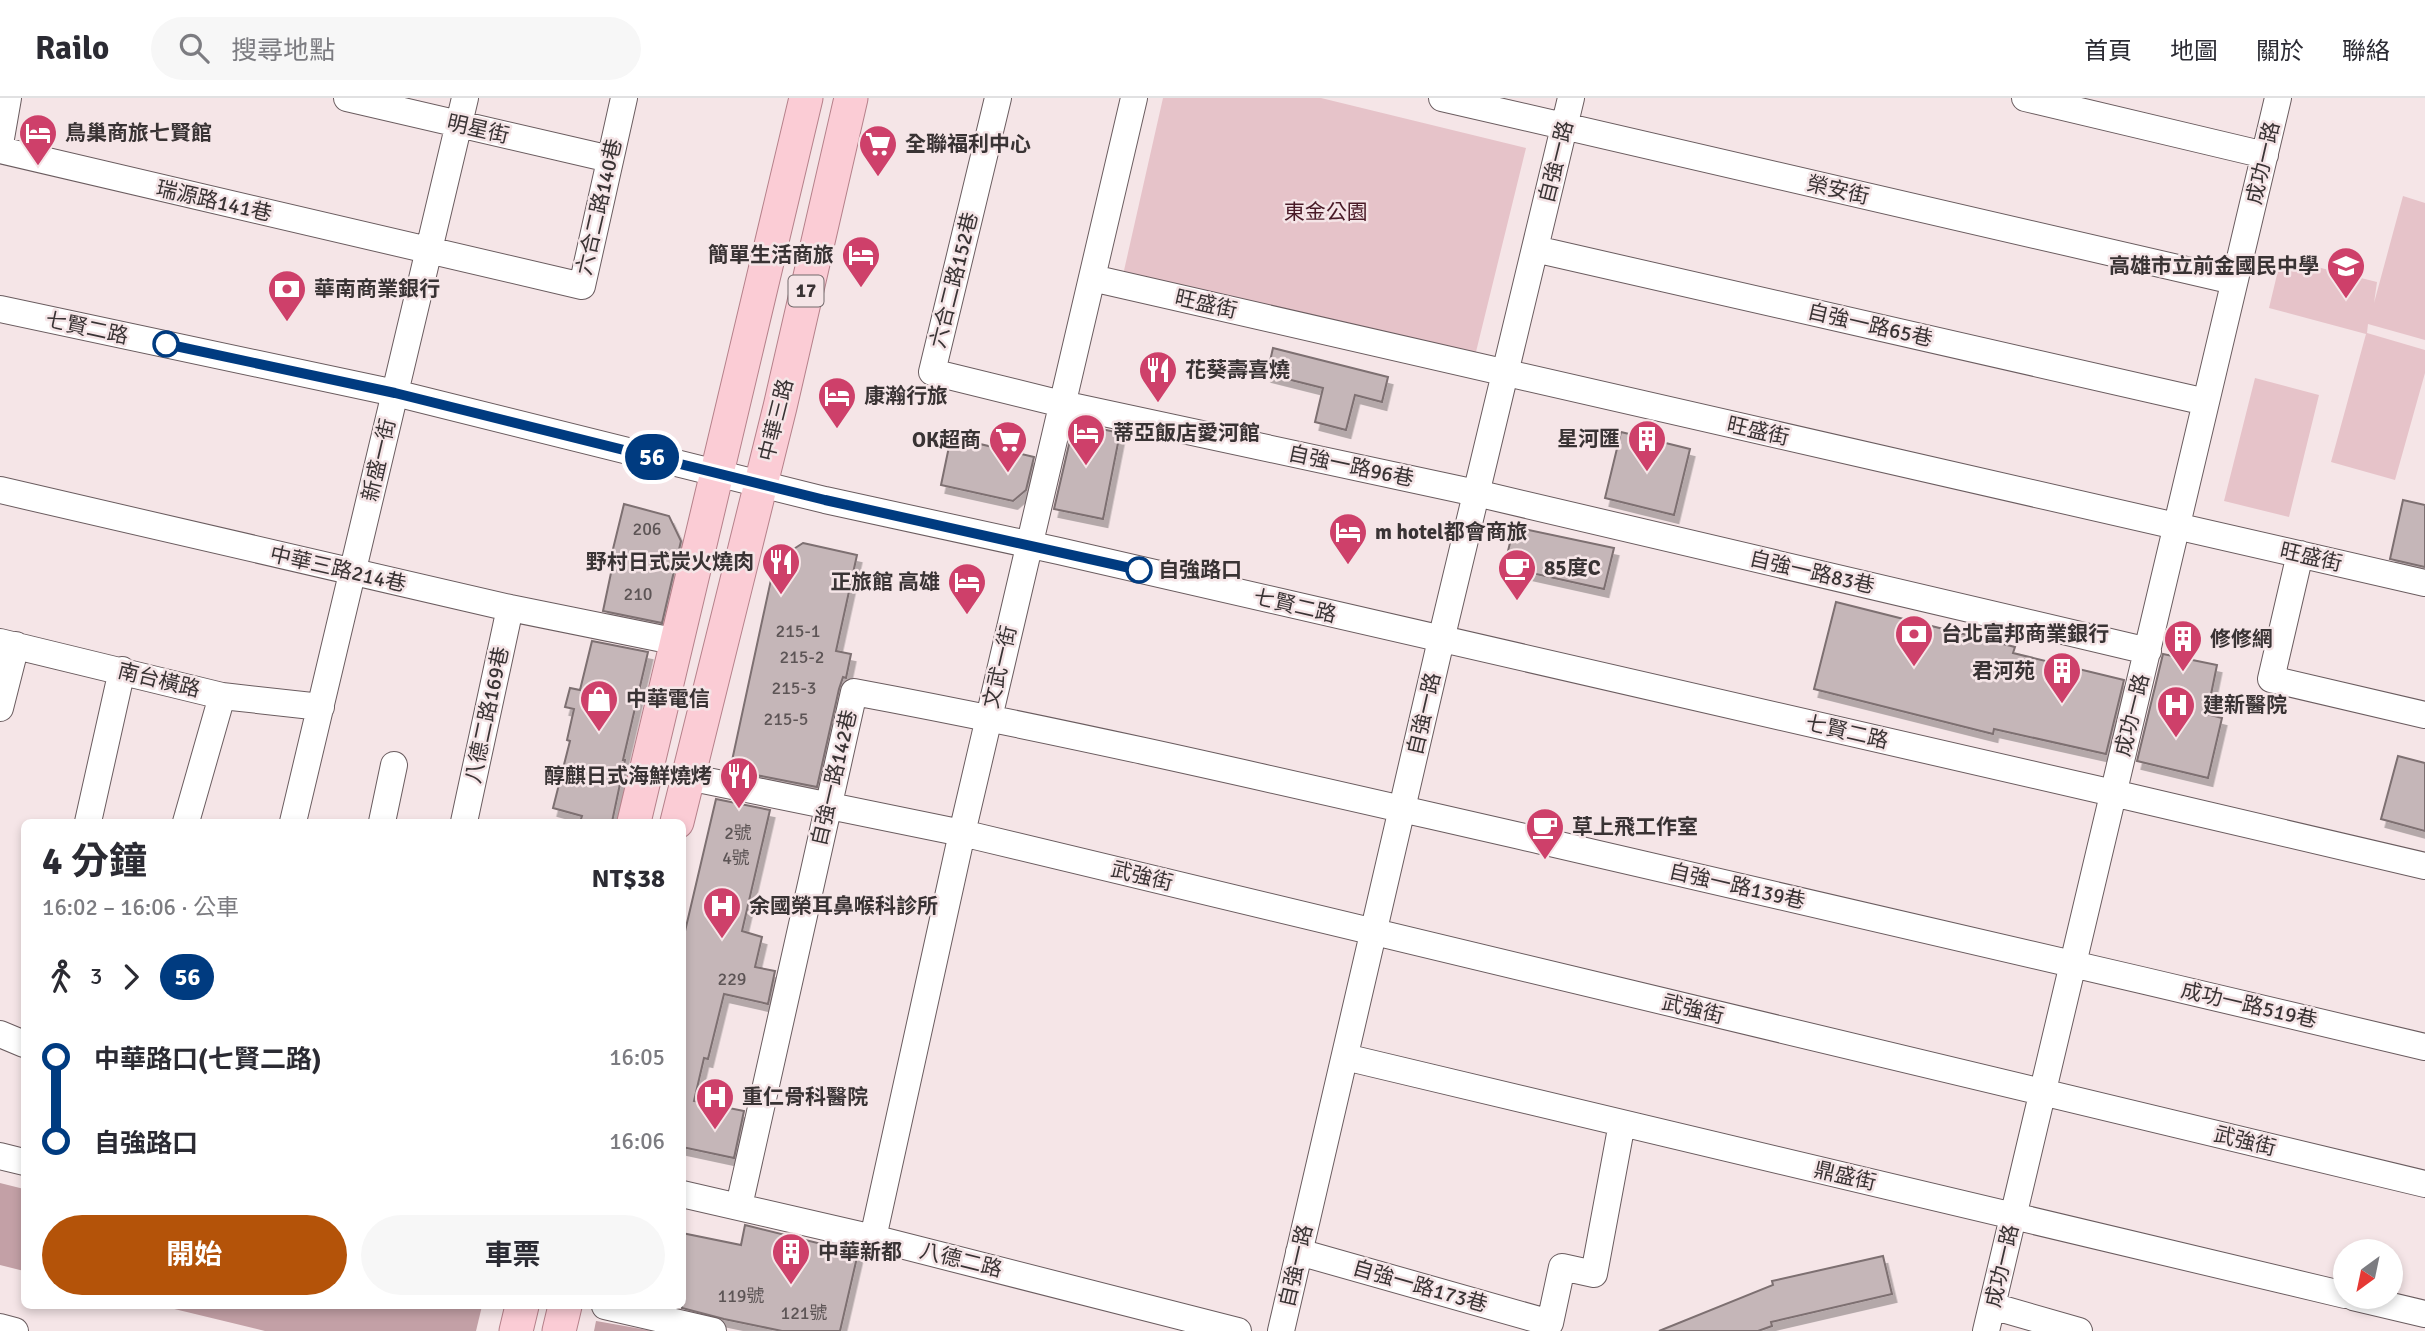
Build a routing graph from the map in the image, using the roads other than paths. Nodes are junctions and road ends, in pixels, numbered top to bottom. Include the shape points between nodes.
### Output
1 (8, 98) edge
2 (347, 98) edge
3 (465, 98) edge
4 (624, 98) edge
5 (806, 98) edge
6 (850, 98) edge
7 (998, 98) edge
8 (1134, 98) edge
9 (1442, 98) edge
10 (1571, 98) edge
11 (2025, 98) edge
12 (2278, 98) edge
13 (459, 125) junction
14 (1564, 127) junction
15 (0, 144) edge
16 (0, 150) edge
17 (2265, 155) junction
18 (610, 159) junction
19 (1535, 249) junction
20 (429, 251) junction
21 (1092, 278) junction
22 (2234, 281) junction
23 (0, 309) edge
24 (1505, 373) junction
25 (395, 393) junction
26 (2206, 402) junction
27 (1062, 404) junction
28 (716, 472) junction
29 (760, 483) junction
30 (0, 490) edge
31 (1476, 494) junction
32 (2176, 526) junction
33 (1029, 544) junction
34 (2300, 554) junction
35 (352, 572) junction
36 (2425, 583) edge
37 (510, 608) junction
38 (1441, 640) junction
39 (678, 642) junction
40 (8, 643) edge
41 (2148, 651) junction
42 (122, 670) junction
43 (222, 696) junction
44 (321, 707) junction
45 (0, 708) edge
46 (2425, 715) edge
47 (989, 717) junction
48 (394, 765) dead end
49 (688, 777) junction
50 (2113, 793) junction
51 (828, 805) junction
52 (1402, 809) junction
53 (89, 819) edge
54 (187, 819) edge
55 (294, 819) edge
56 (383, 819) edge
57 (465, 819) edge
58 (635, 819) edge
59 (678, 819) edge
60 (962, 833) junction
61 (2425, 866) edge
62 (1373, 932) junction
63 (2073, 963) junction
64 (0, 1034) edge
65 (21, 1043) edge
66 (2425, 1047) edge
67 (1345, 1057) junction
68 (2043, 1093) junction
69 (1622, 1123) junction
70 (0, 1156) edge
71 (21, 1161) edge
72 (2425, 1184) edge
73 (686, 1195) edge
74 (739, 1206) junction
75 (2014, 1216) junction
76 (873, 1238) junction
77 (1299, 1252) junction
78 (2333, 1292) edge
79 (521, 1309) edge
80 (564, 1309) edge
81 (618, 1309) edge
82 (2403, 1309) edge
83 (2425, 1314) edge
84 (1989, 1318) edge
85 (0, 1327) edge
86 (16, 1331) edge
87 (516, 1331) edge
88 (559, 1331) edge
89 (713, 1331) edge
90 (1238, 1331) edge
91 (1281, 1331) edge
92 (2079, 1331) edge

1 - 15 street
2 - 13 street, 明星街
3 - 13 street, 新盛一街
4 - 18 street, 六合二路140巷
5 - 28 main road, 中華三路 / 17
6 - 29 main road, 中華三路 / 17
7 - 27 street, 六合二路152巷 via 932,372
8 - 21 street, 文武一街
9 - 14 street, 榮安街
10 - 14 street, 自強一路
11 - 17 street
12 - 17 street, 成功一路
13 - 18 street, 明星街
13 - 20 street, 新盛一街
14 - 19 street, 自強一路
14 - 22 street, 榮安街
16 - 20 street, 瑞源路141巷
17 - 22 street, 成功一路
18 - 20 street, 六合二路140巷 via 582,286
19 - 24 street, 自強一路
19 - 26 street, 自強一路65巷
20 - 25 street, 新盛一街
21 - 24 street, 旺盛街
21 - 27 street, 文武一街
22 - 26 street, 成功一路
23 - 25 street, 七賢二路
24 - 31 street, 自強一路
24 - 32 street, 旺盛街
25 - 28 street, 七賢二路
25 - 35 street, 新盛一街
26 - 32 street, 成功一路
27 - 31 street, 自強一路96巷
27 - 33 street, 文武一街
28 - 29 street, 七賢二路
28 - 39 main road, 中華三路 / 17
29 - 33 street, 七賢二路
29 - 49 main road, 中華三路 / 17
30 - 35 street, 中華三路214巷
31 - 38 street, 自強一路
31 - 41 street, 自強一路83巷
32 - 34 street, 旺盛街
32 - 41 street, 成功一路
33 - 38 street, 七賢二路
33 - 47 street, 文武一街
34 - 36 street, 旺盛街
34 - 46 street via 2271,679
35 - 37 street, 中華三路214巷
35 - 44 street, 新盛一街
37 - 39 street, 中華三路214巷
37 - 57 street, 八德二路169巷
38 - 50 street, 七賢二路
38 - 52 street, 自強一路
39 - 58 main road, 中華三路 / 17
40 - 42 street, 南台橫路
40 - 45 street
41 - 50 street, 成功一路
42 - 43 street, 南台橫路
42 - 53 street
43 - 44 street, 南台橫路
43 - 54 street
44 - 55 street, 新盛一街
47 - 51 street, 自強一路142巷 via 854,692
47 - 52 street, 自強一路142巷
47 - 60 street, 文武一街
48 - 56 street
49 - 51 street, 武強街
49 - 59 main road, 中華三路 / 17
50 - 61 street, 七賢二路
50 - 63 street, 成功一路
51 - 60 street, 武強街
51 - 74 street, 自強一路142巷
52 - 62 street, 自強一路
52 - 63 street, 自強一路139巷
60 - 62 street, 武強街
60 - 76 street, 文武一街
62 - 67 street, 自強一路
62 - 68 street, 武強街
63 - 66 street, 成功一路519巷
63 - 68 street, 成功一路
64 - 65 street
67 - 69 street, 鼎盛街
67 - 77 street, 自強一路
68 - 72 street, 武強街
68 - 75 street, 成功一路
69 - 75 street, 鼎盛街
69 - 77 street, 自強一路173巷 via 1594,1274 1562,1267 1550,1323
70 - 71 street
73 - 74 street, 八德二路
74 - 76 street, 八德二路
75 - 78 street, 鼎盛街
75 - 84 street, 成功一路
76 - 90 street, 八德二路
77 - 91 street, 自強一路
79 - 87 main road
80 - 88 main road
81 - 89 street
82 - 83 street
84 - 92 street
85 - 86 street

